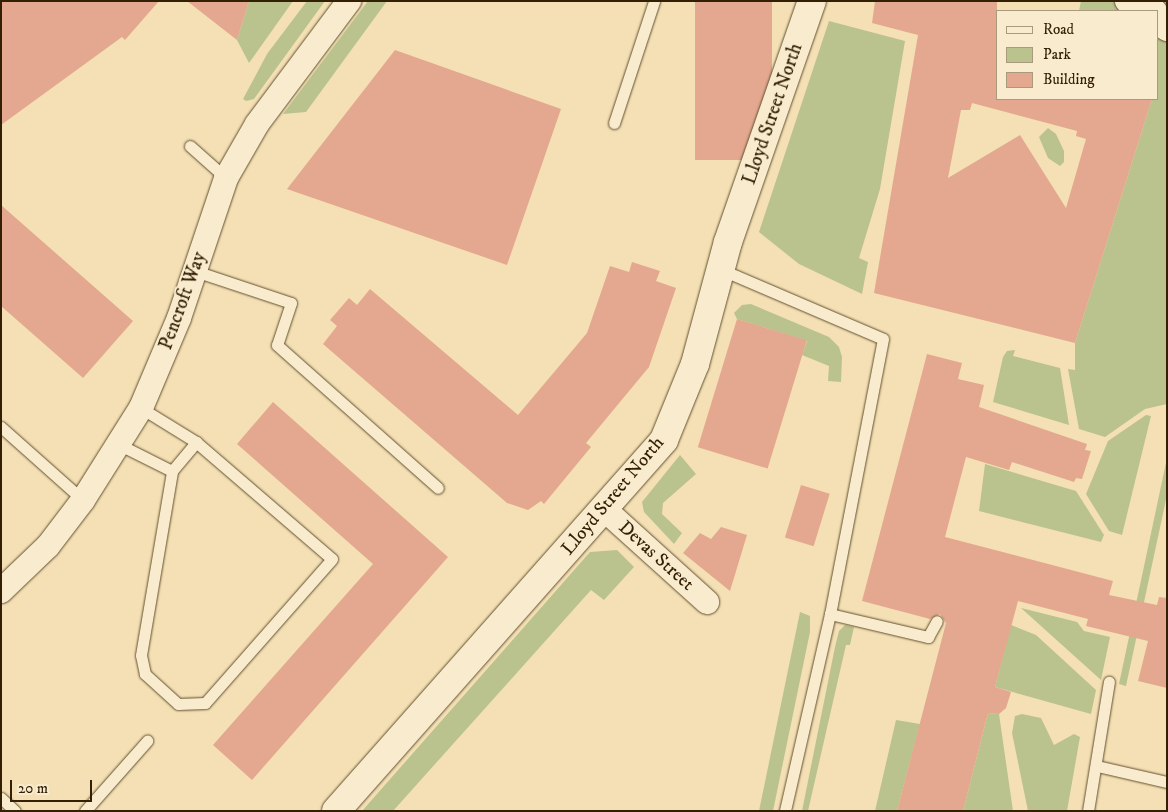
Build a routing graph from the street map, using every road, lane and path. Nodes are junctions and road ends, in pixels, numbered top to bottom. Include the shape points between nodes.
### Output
1 (349, 1) edge
2 (654, 1) edge
3 (812, 1) edge
4 (1123, 1) edge
5 (1127, 1) edge
6 (1136, 10) edge
7 (1151, 10) edge
8 (614, 123) dead end
9 (190, 146) dead end
10 (226, 178) junction
11 (720, 270) junction
12 (195, 271) junction
13 (141, 408) junction
14 (1, 427) edge
15 (196, 442) junction
16 (118, 444) junction
17 (172, 471) junction
18 (438, 488) dead end
19 (83, 500) junction
20 (604, 509) junction
21 (1, 592) edge
22 (707, 602) dead end
23 (830, 614) junction
24 (937, 621) dead end
25 (1109, 682) dead end
26 (148, 741) dead end
27 (1097, 766) junction
28 (1167, 782) edge
29 (1, 798) edge
30 (15, 811) edge
31 (85, 811) edge
32 (336, 811) edge
33 (785, 811) edge
34 (1088, 811) edge

1 - 10 street, Pencroft Way via 257,124
2 - 8 lane
3 - 11 street, Lloyd Street North
4 - 6 street
5 - 7 street
9 - 10 lane
10 - 12 street, Pencroft Way
11 - 20 street, Lloyd Street North via 695,364 664,440
11 - 23 lane via 884,339
12 - 13 street, Pencroft Way
12 - 18 lane via 291,303 277,345
13 - 15 lane
13 - 16 street, Pencroft Way
14 - 19 lane
15 - 17 lane
15 - 17 lane via 332,559 205,703 178,704 145,674 141,655
16 - 17 lane
16 - 19 street, Pencroft Way
19 - 21 street, Pencroft Way via 48,546
20 - 22 street, Devas Street
20 - 32 street, Lloyd Street North
23 - 24 lane via 928,636
23 - 33 lane
25 - 27 lane
26 - 31 lane
27 - 28 lane
27 - 34 lane
29 - 30 lane

